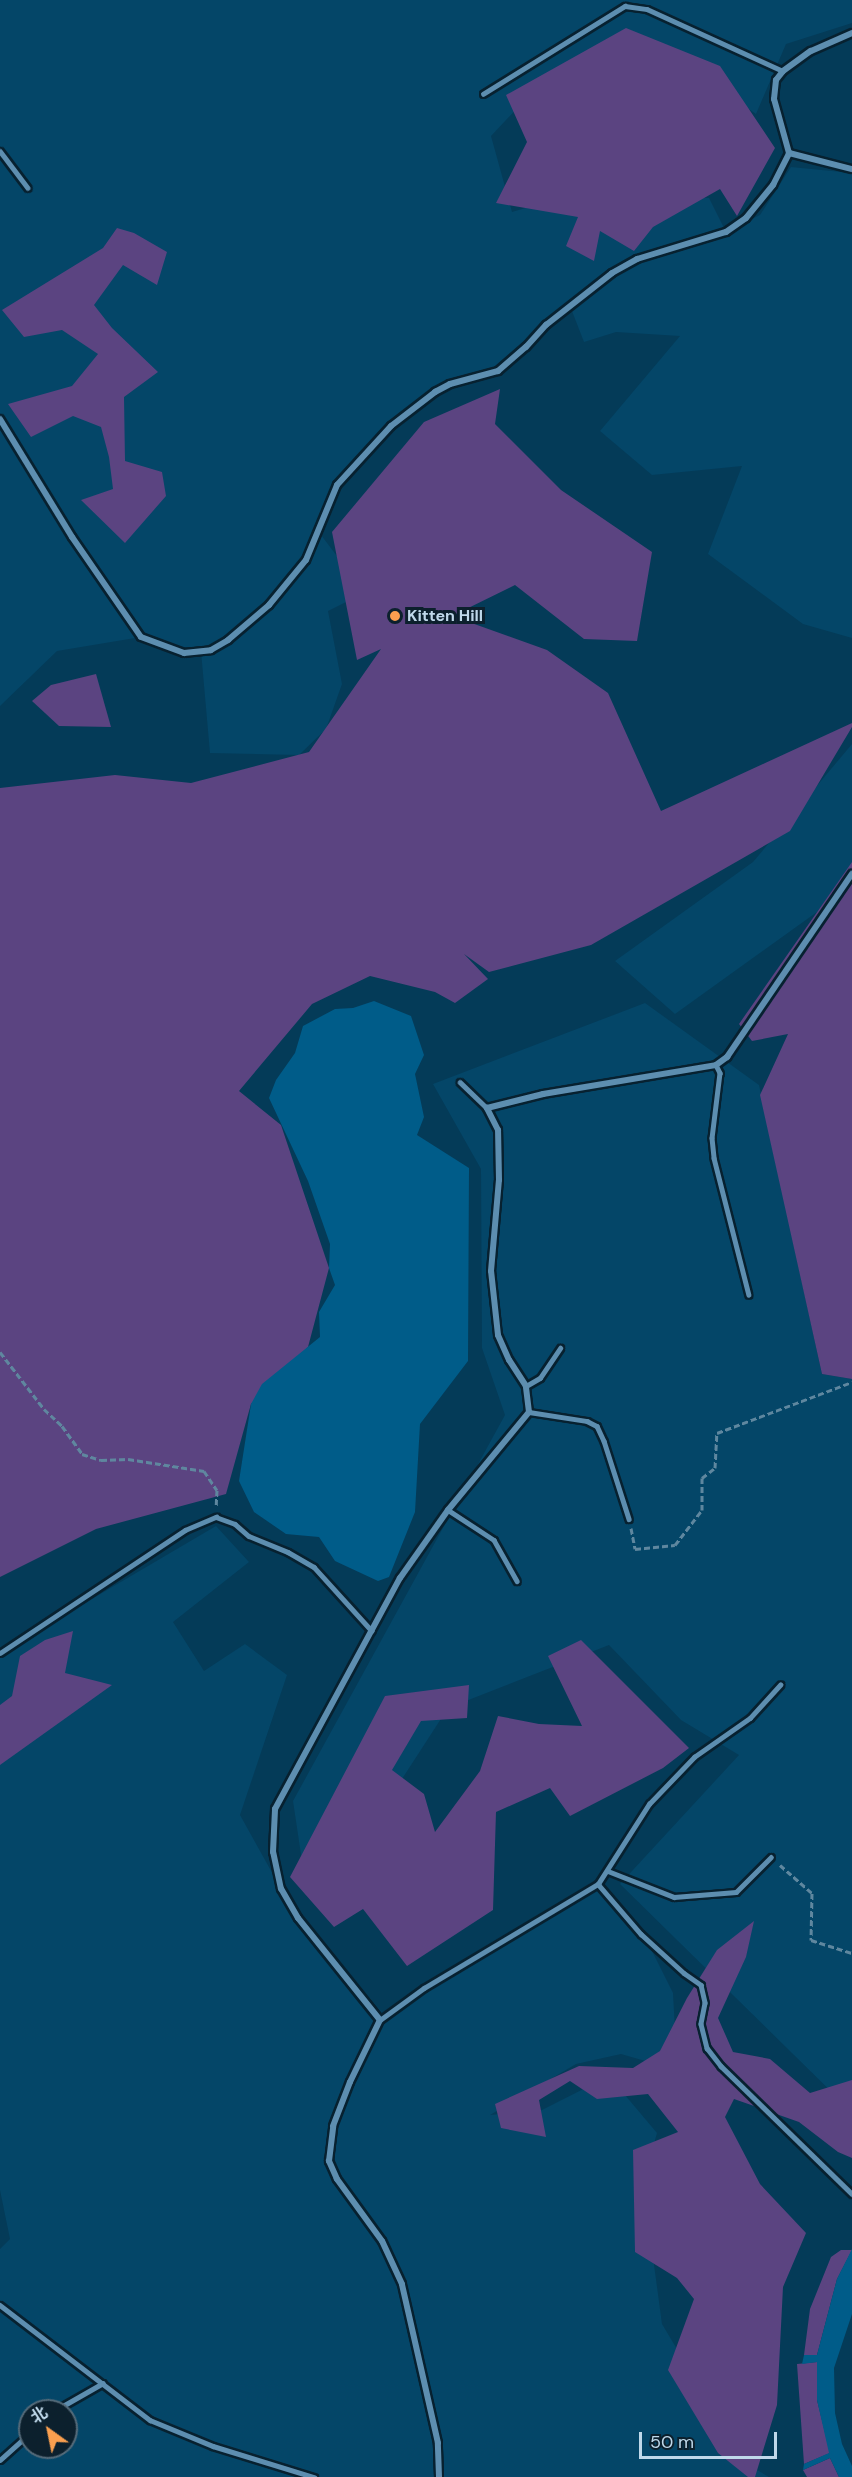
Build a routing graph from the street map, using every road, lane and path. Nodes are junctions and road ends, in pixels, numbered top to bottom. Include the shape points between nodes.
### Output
1 (852, 33) edge
2 (783, 70) junction
3 (483, 94) dead end
4 (0, 151) edge
5 (789, 153) junction
6 (852, 169) edge
7 (28, 188) dead end
8 (0, 419) edge
9 (852, 874) edge
10 (716, 1065) junction
11 (460, 1082) dead end
12 (487, 1108) junction
13 (749, 1295) dead end
14 (560, 1348) dead end
15 (0, 1352) edge
16 (852, 1382) edge
17 (526, 1386) junction
18 (529, 1412) junction
19 (448, 1510) junction
20 (216, 1517) junction
21 (629, 1519) joint
22 (517, 1581) dead end
23 (372, 1631) junction
24 (0, 1653) edge
25 (780, 1685) dead end
26 (771, 1857) joint
27 (608, 1871) junction
28 (598, 1884) junction
29 (852, 1953) edge
30 (380, 2020) junction
31 (852, 2194) edge
32 (0, 2306) edge
33 (103, 2383) junction
34 (75, 2399) edge
35 (18, 2444) edge
36 (0, 2460) edge
37 (314, 2477) edge
38 (439, 2477) edge

1 - 2 street via 811,51
2 - 3 lane via 647,9 625,6
2 - 5 street via 776,80 774,99
4 - 7 lane
5 - 6 street
5 - 8 street via 773,185 746,218 726,232 637,259 612,273 546,325 498,371 450,384 391,426 337,485 306,561 268,604 211,650 184,653 141,637 72,537
9 - 10 street via 727,1058
10 - 12 street via 543,1094
10 - 13 lane via 720,1073 712,1138 714,1158
11 - 12 lane
12 - 17 street via 498,1130 499,1180 491,1271 498,1335
14 - 17 lane via 540,1377
15 - 20 path via 82,1454 101,1460 128,1459 204,1471 217,1490
16 - 21 path via 717,1433 716,1468 702,1478 702,1510 675,1545 635,1549
17 - 18 street
18 - 19 street
18 - 21 lane via 597,1426
19 - 22 lane via 494,1540
19 - 23 street via 400,1578
20 - 23 lane via 315,1567
20 - 24 lane via 185,1530
23 - 30 street via 275,1809 273,1852 281,1889 298,1918
25 - 27 lane via 750,1718 694,1757 649,1804
26 - 27 lane via 736,1892 674,1897
26 - 29 path via 813,1893 811,1940
27 - 28 lane
28 - 30 lane via 424,1988
28 - 31 lane via 641,1934 701,1986 705,2002 701,2024 707,2048 721,2066
30 - 38 street via 333,2126 329,2161 337,2179 382,2241 402,2284 438,2443
32 - 33 lane
33 - 34 lane
33 - 37 lane via 150,2420 213,2446
35 - 36 lane

